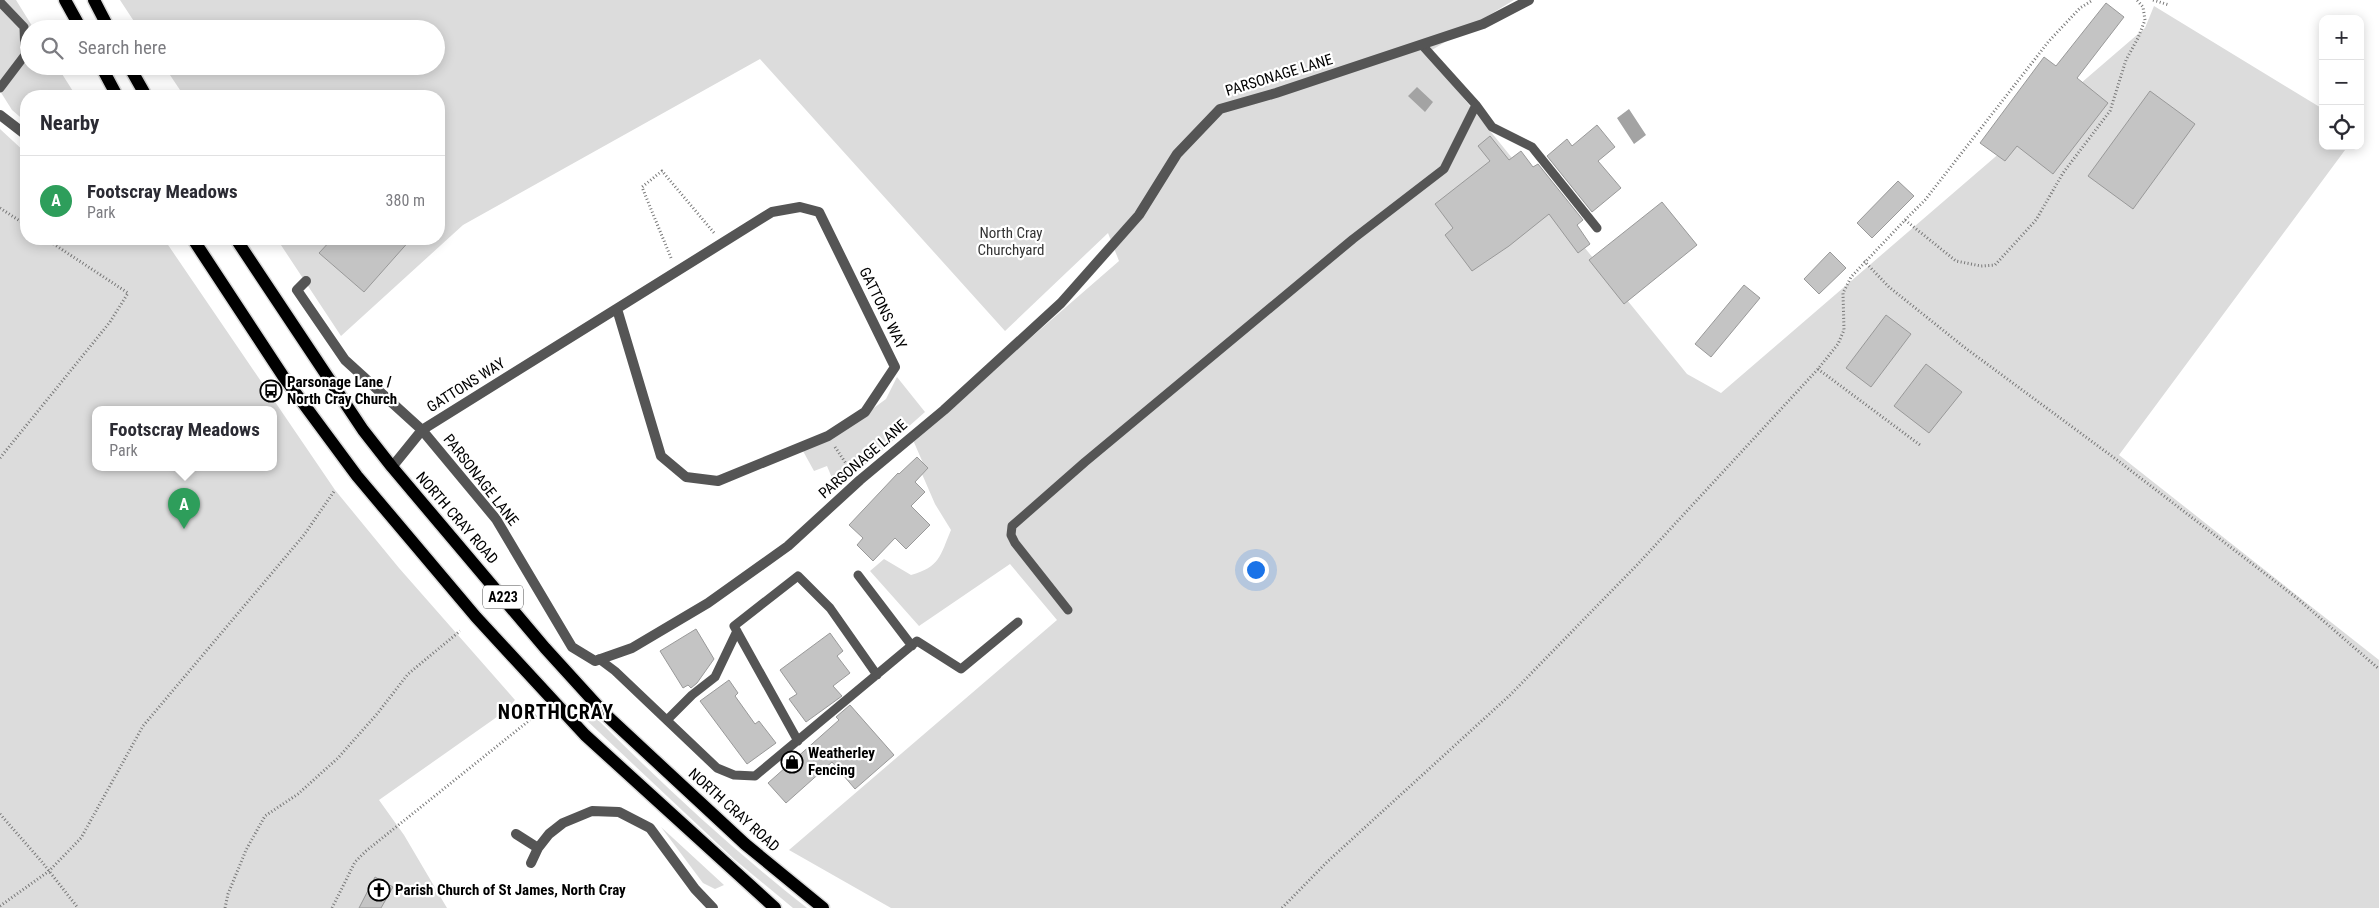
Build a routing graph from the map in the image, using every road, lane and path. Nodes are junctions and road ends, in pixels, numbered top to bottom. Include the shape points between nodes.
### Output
1 (65, 0) edge
2 (94, 0) edge
3 (1529, 0) edge
4 (2093, 0) edge
5 (2137, 0) edge
6 (2153, 0) edge
7 (0, 2) edge
8 (2169, 5) dead end
9 (76, 20) edge
10 (104, 20) edge
11 (20, 23) edge
12 (1422, 45) junction
13 (20, 62) edge
14 (106, 75) edge
15 (134, 75) edge
16 (0, 88) edge
17 (114, 90) edge
18 (143, 90) edge
19 (1476, 106) junction
20 (0, 115) edge
21 (20, 130) edge
22 (0, 208) edge
23 (1905, 220) junction
24 (20, 221) edge
25 (1597, 228) dead end
26 (722, 243) junction
27 (55, 245) edge
28 (197, 245) edge
29 (240, 245) edge
30 (1864, 261) junction
31 (676, 271) junction
32 (306, 281) dead end
33 (617, 309) junction
34 (1818, 369) junction
35 (422, 430) junction
36 (828, 436) junction
37 (1920, 445) dead end
38 (0, 458) edge
39 (392, 467) junction
40 (860, 480) junction
41 (335, 490) dead end
42 (858, 575) dead end
43 (1068, 610) dead end
44 (1018, 622) dead end
45 (460, 631) dead end
46 (737, 631) junction
47 (912, 646) junction
48 (599, 658) junction
49 (2379, 669) edge
50 (877, 675) junction
51 (536, 715) dead end
52 (667, 720) junction
53 (798, 741) junction
54 (0, 814) edge
55 (516, 834) dead end
56 (538, 848) junction
57 (532, 863) dead end
58 (49, 870) junction
59 (0, 906) edge
60 (78, 908) edge
61 (225, 908) edge
62 (332, 908) edge
63 (714, 908) edge
64 (775, 908) edge
65 (823, 908) edge
66 (1282, 908) edge

1 - 9 main road
2 - 10 main road
3 - 12 street, PARSONAGE LANE via 1482,24
4 - 23 path via 2080,8 2049,41 1937,185
5 - 23 path via 2143,7 2145,20 2126,60 2110,111 2063,173 2036,220 1995,265 1956,261
6 - 8 path
7 - 11 lane
12 - 19 lane
12 - 40 street, PARSONAGE LANE via 1220,109 1177,154 1139,215 1060,303 944,410
13 - 16 lane
14 - 17 main road
15 - 18 main road
19 - 25 lane via 1492,128 1532,148
19 - 43 lane via 1444,169 1353,239 1012,526 1015,544
20 - 21 street
22 - 24 path
23 - 30 path
26 - 31 street, GATTONS WAY
26 - 31 path via 662,171 642,186
26 - 36 street, GATTONS WAY via 772,212 800,207 819,212 895,367 866,412
27 - 38 path via 128,293 110,322
28 - 64 main road, A223 via 283,376 357,476 476,617 584,735
29 - 39 main road, NORTH CRAY ROAD / A223 via 363,430
30 - 34 path via 1843,293 1844,330 1838,344
30 - 49 path via 1889,287 1964,347 2298,599
31 - 33 street, GATTONS WAY
32 - 35 street, PARSONAGE LANE via 297,290 345,360
33 - 35 street, GATTONS WAY
33 - 36 street, GATTONS WAY via 660,456 686,478 718,481
34 - 37 path
34 - 66 path via 1637,565 1509,696 1327,862
35 - 39 street, GATTONS WAY
35 - 48 street, PARSONAGE LANE via 496,519 572,647 595,661
36 - 40 path via 853,475
39 - 65 main road, NORTH CRAY ROAD / A223 via 606,715 745,844
40 - 48 street, PARSONAGE LANE via 788,546 708,603 632,648
41 - 58 path via 304,535 143,726 81,838
42 - 47 lane
44 - 47 lane via 961,668 917,641
45 - 61 path via 408,674 338,758 298,794 265,816 246,850
46 - 50 lane via 734,626 798,576 830,608
46 - 52 lane via 715,677
46 - 53 lane
47 - 50 lane
48 - 52 lane
50 - 53 lane
51 - 62 path via 366,851 355,862
52 - 53 lane via 717,768 734,775 755,776
54 - 58 path
55 - 56 street
56 - 57 street
56 - 63 street via 563,823 592,811 619,812 650,828 695,889
58 - 59 path
58 - 60 path

